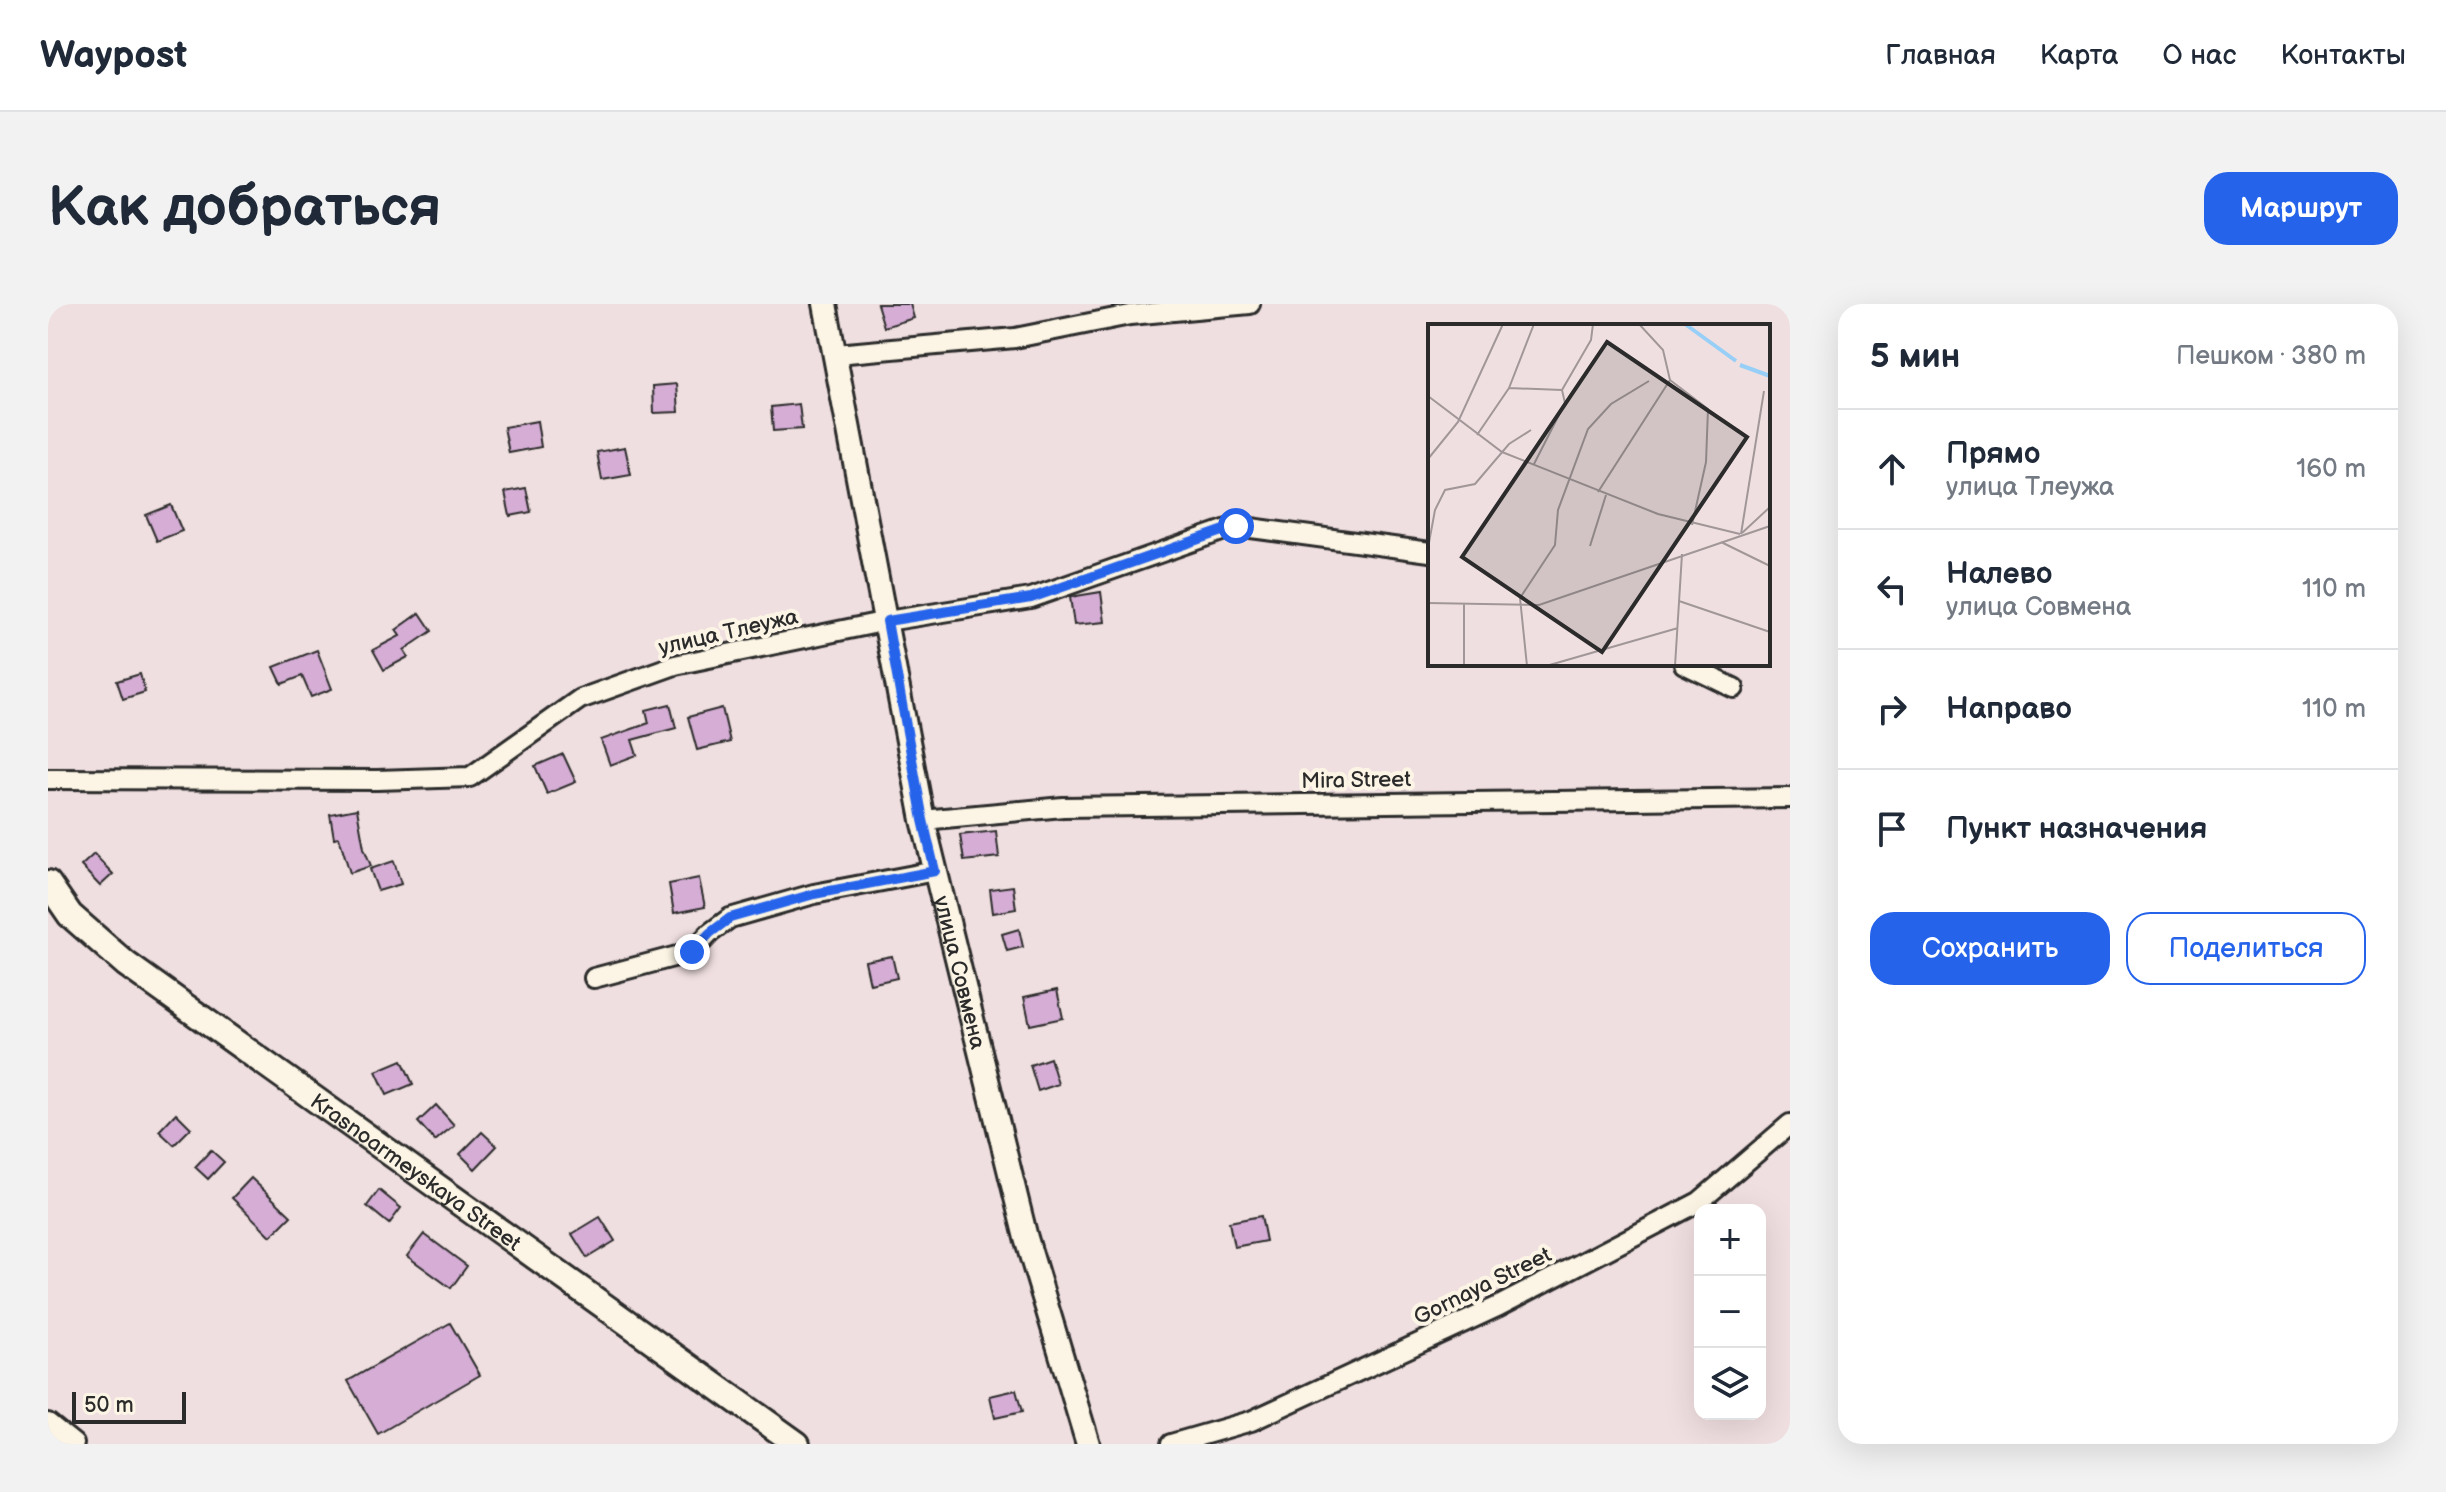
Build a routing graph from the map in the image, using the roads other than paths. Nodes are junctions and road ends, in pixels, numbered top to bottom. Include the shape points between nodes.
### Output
1 (825, 304) edge
2 (1250, 304) edge
3 (836, 354) junction
4 (1428, 552) edge
5 (887, 621) junction
6 (1688, 666) edge
7 (1734, 688) dead end
8 (48, 779) edge
9 (1790, 798) edge
10 (923, 820) junction
11 (935, 871) junction
12 (48, 883) edge
13 (594, 978) dead end
14 (1790, 1124) edge
15 (48, 1423) edge
16 (74, 1444) edge
17 (797, 1444) edge
18 (1088, 1444) edge
19 (1171, 1444) edge

1 - 3 street, улица Совмена
2 - 3 street via 1130,315 1015,338
3 - 5 street, улица Совмена
4 - 5 street, улица Тлеужа via 1236,526 1031,598
5 - 8 street, улица Тлеужа via 675,665 580,699 470,777
5 - 10 street, улица Совмена
6 - 7 street
9 - 10 street, Mira Street via 1063,807
10 - 11 street, улица Совмена
11 - 13 street via 814,894 730,918 692,952
11 - 18 street, улица Совмена via 1026,1238
12 - 17 main road, Krasnoarmeyskaya Street via 70,915 126,964
14 - 19 street, Gornaya Street via 1699,1202 1499,1306 1251,1421
15 - 16 street

